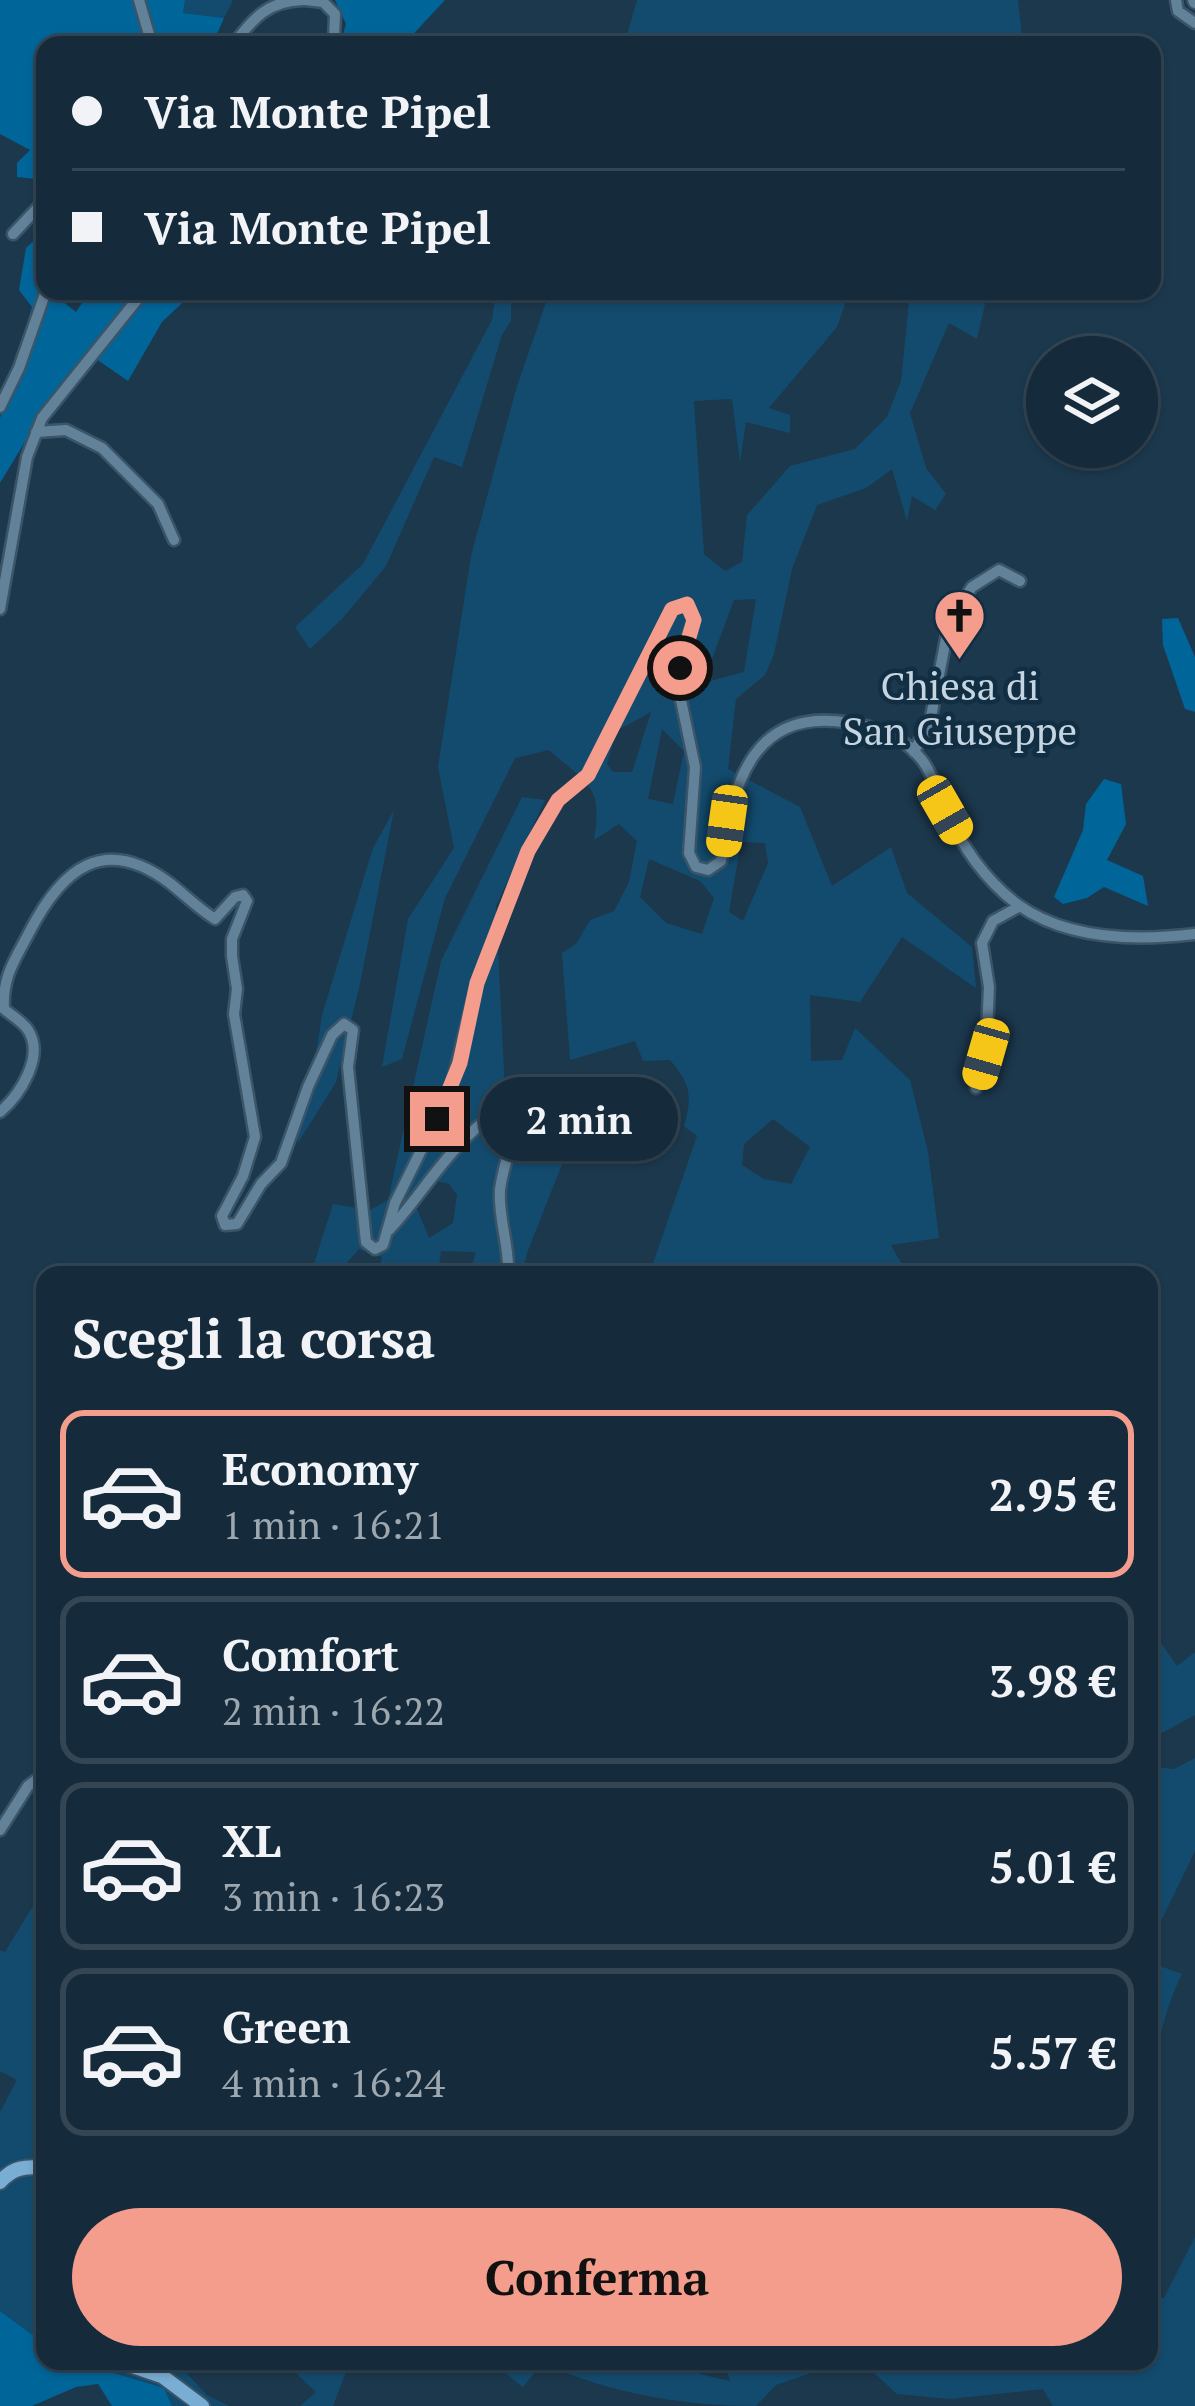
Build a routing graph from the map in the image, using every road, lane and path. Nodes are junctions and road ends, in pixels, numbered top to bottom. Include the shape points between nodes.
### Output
1 (139, 0) edge
2 (258, 0) edge
3 (304, 0) edge
4 (1176, 0) edge
5 (256, 14) junction
6 (1195, 23) edge
7 (149, 36) edge
8 (240, 36) edge
9 (334, 36) edge
10 (36, 210) edge
11 (13, 234) dead end
12 (43, 300) edge
13 (137, 300) edge
14 (0, 407) edge
15 (36, 432) junction
16 (174, 540) dead end
17 (1020, 581) dead end
18 (0, 609) edge
19 (914, 752) junction
20 (1020, 906) junction
21 (1195, 934) edge
22 (976, 1088) dead end
23 (0, 1112) edge
24 (389, 1231) junction
25 (507, 1266) edge
26 (36, 1780) dead end
27 (0, 1830) edge
28 (36, 2168) edge
29 (0, 2182) edge
30 (146, 2370) edge
31 (202, 2406) edge

1 - 7 street
2 - 5 street
3 - 5 street
3 - 9 street via 335,14
4 - 6 street
5 - 8 street
10 - 11 street
12 - 14 street
13 - 15 street
15 - 16 street via 66,430 102,448 158,504
15 - 18 street
17 - 19 street via 999,570 959,604 931,717
19 - 20 street via 981,874
19 - 24 street via 876,728 839,721 806,720 772,733 734,794 722,861 697,868 689,853 695,767 678,686 694,620 687,604 678,605 588,775 558,800 528,851 477,983 450,1092 395,1202
20 - 21 street via 1115,938
20 - 22 street via 993,921 982,943 989,987
23 - 24 street via 34,1056 30,1032 4,1009 6,973 68,874 100,862 144,869 215,919 243,896 232,939 234,1014 255,1137 225,1225 237,1224 281,1163 308,1087 344,1024 353,1030 348,1067 366,1242 375,1249
24 - 25 street via 458,1148 514,1106 500,1194
26 - 27 street
28 - 29 main road
30 - 31 main road

